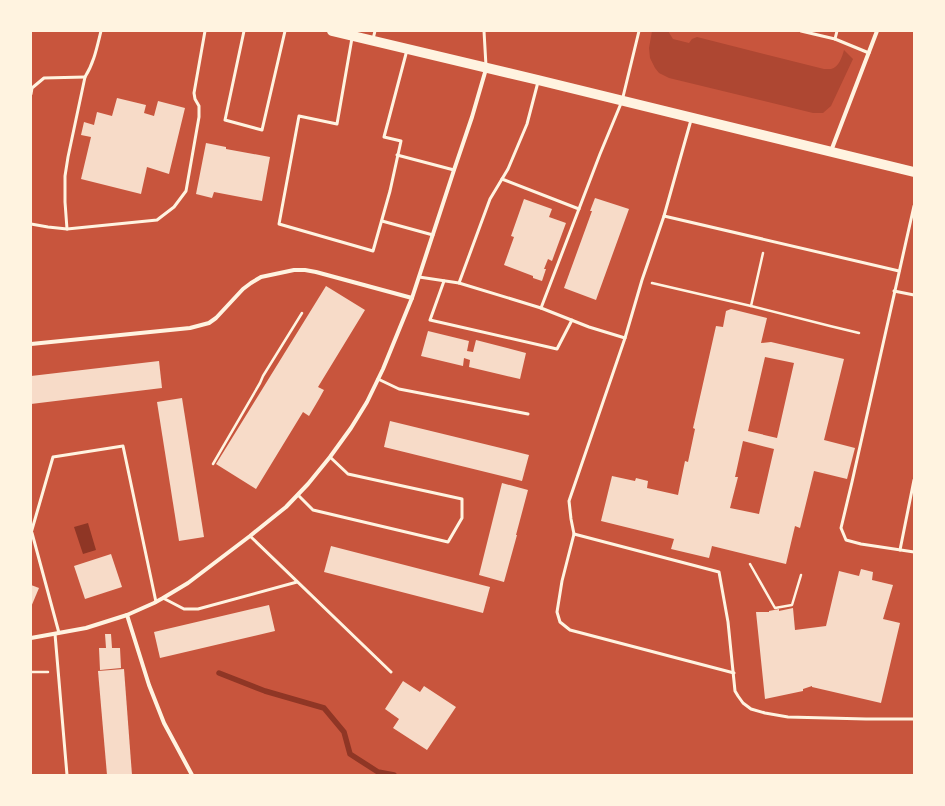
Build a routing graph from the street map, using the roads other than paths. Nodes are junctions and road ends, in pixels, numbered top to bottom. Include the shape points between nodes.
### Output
1 (101, 31) edge
2 (205, 31) edge
3 (244, 31) edge
4 (285, 31) edge
5 (332, 31) edge
6 (484, 31) edge
7 (639, 31) edge
8 (801, 31) edge
9 (837, 31) edge
10 (877, 31) edge
11 (352, 36) junction
12 (374, 36) edge
13 (835, 39) junction
14 (407, 49) junction
15 (869, 52) junction
16 (486, 68) junction
17 (85, 77) junction
18 (538, 80) junction
19 (31, 88) edge
20 (31, 94) edge
21 (622, 101) junction
22 (692, 118) junction
23 (831, 151) junction
24 (397, 155) junction
25 (454, 170) junction
26 (914, 172) edge
27 (502, 179) junction
28 (914, 206) edge
29 (579, 209) junction
30 (664, 216) junction
31 (382, 222) junction
32 (31, 224) edge
33 (67, 229) junction
34 (433, 235) junction
35 (899, 271) junction
36 (419, 277) junction
37 (444, 281) junction
38 (459, 282) junction
39 (894, 292) junction
40 (914, 295) edge
41 (412, 298) junction
42 (541, 308) junction
43 (572, 320) junction
44 (625, 338) junction
45 (31, 344) edge
46 (378, 379) junction
47 (528, 414) dead end
48 (330, 457) junction
49 (914, 480) edge
50 (298, 495) junction
51 (31, 533) edge
52 (574, 534) junction
53 (250, 536) junction
54 (900, 550) junction
55 (914, 552) edge
56 (298, 582) junction
57 (163, 598) junction
58 (156, 602) junction
59 (127, 615) junction
60 (57, 633) junction
61 (31, 638) edge
62 (391, 672) dead end
63 (734, 673) junction
64 (914, 719) edge
65 (67, 775) edge
66 (192, 775) edge

1 - 17 lane via 92,64
2 - 33 lane via 194,93 199,106 199,117 186,191 174,207 157,220
3 - 4 lane via 225,120 262,130
5 - 11 main road
6 - 16 lane
7 - 21 lane
8 - 13 lane
9 - 13 lane
10 - 15 street
11 - 12 main road
11 - 31 lane via 337,124 299,116 279,224 374,251
12 - 14 main road
13 - 15 lane
14 - 16 main road
14 - 24 lane via 384,137 401,141
15 - 23 street
16 - 18 main road
16 - 25 street
17 - 19 lane via 44,78
17 - 33 lane via 66,176
18 - 21 main road
18 - 27 lane via 526,124
19 - 20 lane
21 - 22 main road
21 - 29 lane
22 - 23 main road
22 - 30 lane
23 - 26 main road
24 - 25 lane
24 - 31 lane
25 - 34 street
27 - 29 lane
27 - 38 lane via 490,199
28 - 35 lane
29 - 42 lane
30 - 35 lane
30 - 44 lane
31 - 34 lane
32 - 33 lane
34 - 36 street
35 - 39 lane
36 - 37 lane
36 - 41 street
37 - 38 lane
37 - 43 lane via 430,320 557,349
38 - 42 lane
39 - 40 lane
39 - 54 lane via 841,528 846,540
41 - 45 street via 316,272 294,270 261,277 243,289 216,318 200,326
41 - 46 street
42 - 43 lane
43 - 44 lane
44 - 52 lane via 569,501
46 - 47 lane via 399,389
46 - 48 street via 351,428
48 - 50 street
48 - 50 lane via 348,474 462,500 462,518 448,542 313,510
49 - 54 lane
50 - 53 street
51 - 58 lane via 54,457 123,446
51 - 60 lane
52 - 63 lane via 719,572
52 - 63 lane via 557,612 560,622 570,630
53 - 56 lane
53 - 57 street via 188,583
54 - 55 lane
56 - 57 lane via 198,609 184,609
56 - 62 lane
57 - 58 street
58 - 59 street
59 - 60 street via 86,628
59 - 66 street via 164,723
60 - 61 street
60 - 65 lane
63 - 64 lane via 735,691 751,710 788,717

